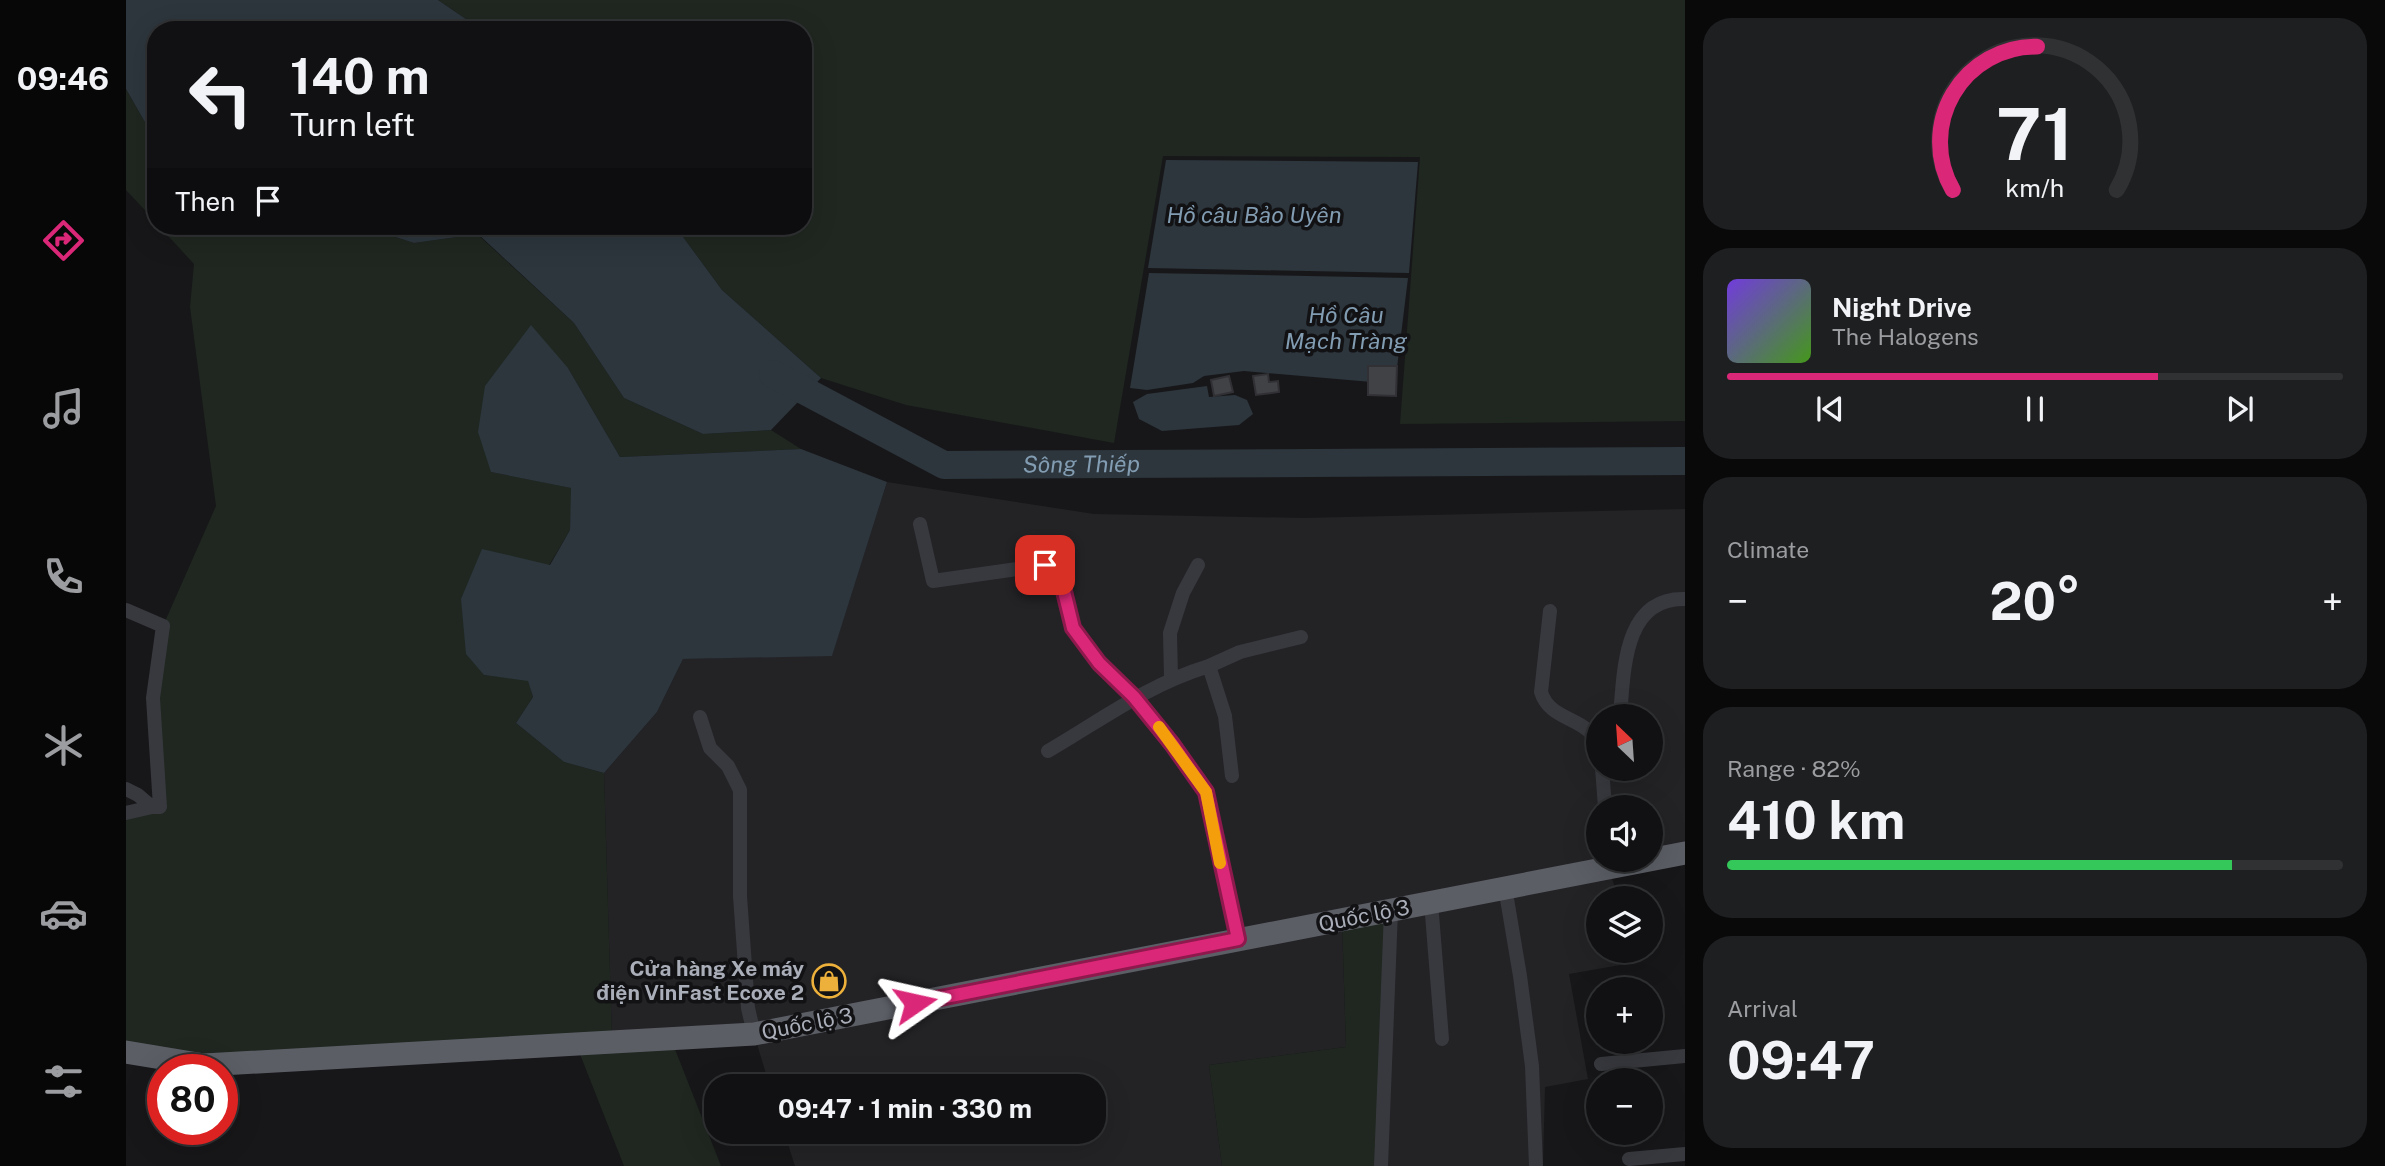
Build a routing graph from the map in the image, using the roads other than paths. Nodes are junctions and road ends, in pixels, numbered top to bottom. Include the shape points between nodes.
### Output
1 (920, 524) dead end
2 (1198, 565) dead end
3 (1685, 599) edge
4 (126, 610) edge
5 (1549, 611) dead end
6 (1301, 637) dead end
7 (1209, 666) junction
8 (1171, 678) junction
9 (1134, 697) junction
10 (1621, 704) edge
11 (700, 717) dead end
12 (1586, 728) edge
13 (1048, 751) dead end
14 (1232, 776) dead end
15 (126, 789) edge
16 (152, 807) junction
17 (126, 813) edge
18 (1685, 853) edge
19 (1663, 856) edge
20 (1586, 868) edge
21 (1505, 887) junction
22 (1431, 902) junction
23 (1391, 911) junction
24 (1238, 939) junction
25 (754, 1034) junction
26 (1442, 1039) dead end
27 (126, 1052) edge
28 (1685, 1056) edge
29 (1601, 1064) dead end
30 (1685, 1154) edge
31 (1629, 1159) dead end
32 (1381, 1166) edge
33 (1536, 1166) edge

1 - 9 street via 933,581 1045,565 1060,575 1073,628 1099,663
2 - 8 street via 1170,633
3 - 10 street via 1672,599 1639,622 1630,638
4 - 16 street via 163,626 153,698 160,807
5 - 12 street via 1541,692 1545,704 1556,713
6 - 7 street via 1240,652
7 - 8 street
7 - 14 street via 1225,716
8 - 9 street
9 - 13 street
9 - 24 street via 1206,792
11 - 25 street via 710,748 728,766 740,790 740,896
15 - 16 street
16 - 17 street
18 - 19 highway, Quốc lộ 3
20 - 21 highway, Quốc lộ 3
21 - 22 highway, Quốc lộ 3
21 - 33 street via 1532,1066
22 - 23 highway, Quốc lộ 3
22 - 26 street
23 - 24 highway, Quốc lộ 3
23 - 32 street
24 - 25 highway, Quốc lộ 3
25 - 27 highway, Quốc lộ 3 via 204,1065
28 - 29 street
30 - 31 street

